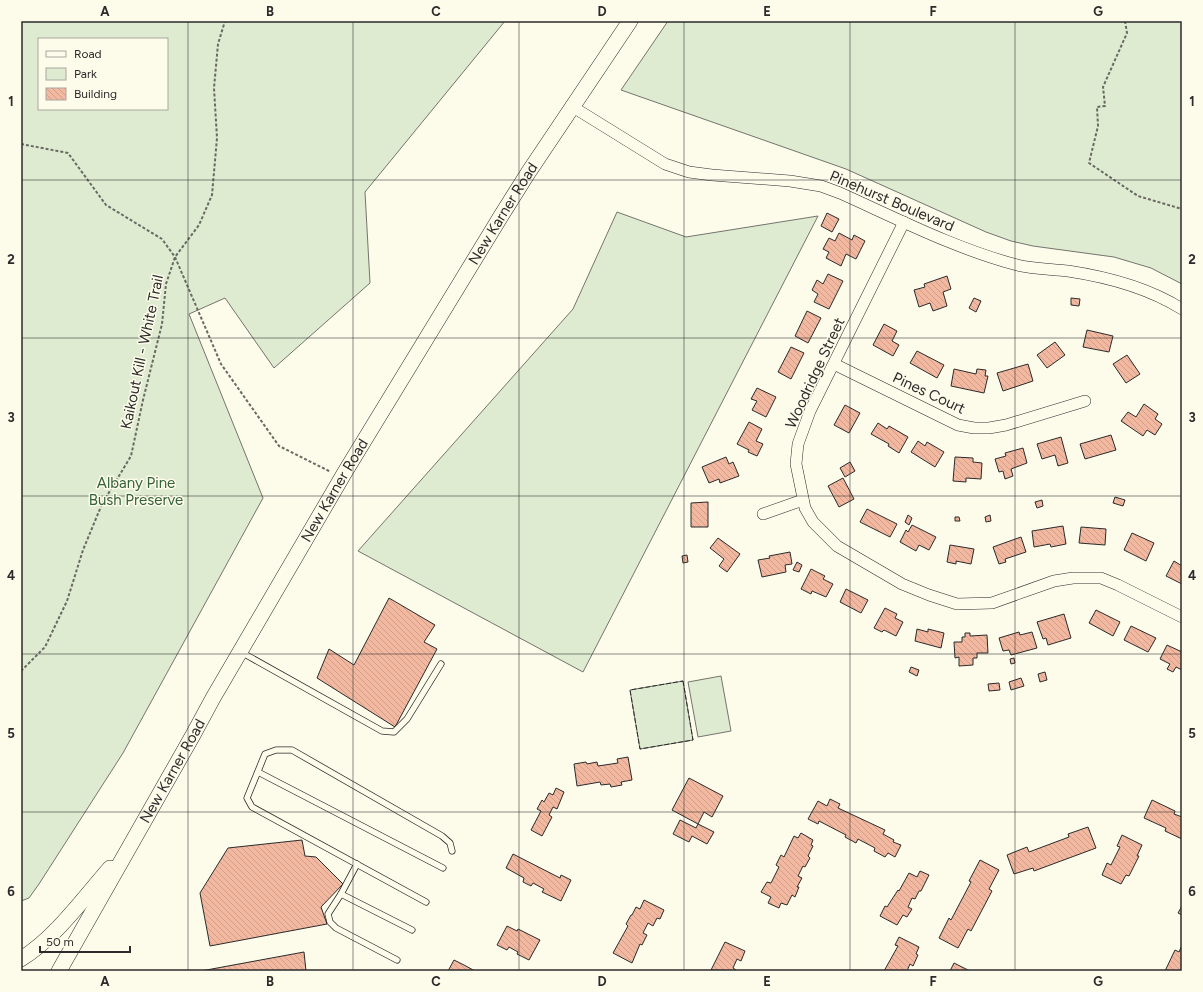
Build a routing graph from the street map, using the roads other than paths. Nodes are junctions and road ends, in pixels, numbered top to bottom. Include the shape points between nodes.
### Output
1 (630, 21) edge
2 (573, 107) junction
3 (904, 222) junction
4 (1182, 309) edge
5 (834, 364) junction
6 (1085, 401) dead end
7 (802, 500) junction
8 (763, 514) dead end
9 (1182, 617) edge
10 (240, 652) junction
11 (441, 664) dead end
12 (258, 772) junction
13 (131, 843) junction
14 (452, 851) dead end
15 (357, 864) junction
16 (443, 868) dead end
17 (341, 894) junction
18 (426, 902) dead end
19 (412, 930) dead end
20 (21, 959) edge
21 (397, 960) dead end
22 (59, 971) edge

1 - 2 main road, New Karner Road
2 - 3 street, Pinehurst Boulevard via 665,164 690,172 821,186
2 - 10 main road, New Karner Road via 501,216
3 - 4 street, Pinehurst Boulevard via 980,254 1019,266 1091,275 1129,284 1164,298
3 - 5 street, Woodridge Street
5 - 6 street, Pines Court via 958,425 974,428 1006,425
5 - 7 street, Woodridge Street via 810,411 798,444 796,464
7 - 8 street
7 - 9 street, Woodridge Street via 813,522 837,546 902,584 957,604 992,603 1054,581 1101,578
10 - 11 lane via 382,731 394,732 407,719
10 - 13 main road, New Karner Road
12 - 14 lane via 266,754 276,750 292,750 442,836 450,843
12 - 15 lane via 247,798 252,807
12 - 16 lane
13 - 20 main road via 48,938
13 - 22 main road, New Karner Road
15 - 17 lane
15 - 18 lane
17 - 19 lane
17 - 21 lane via 328,914 330,922 336,928

